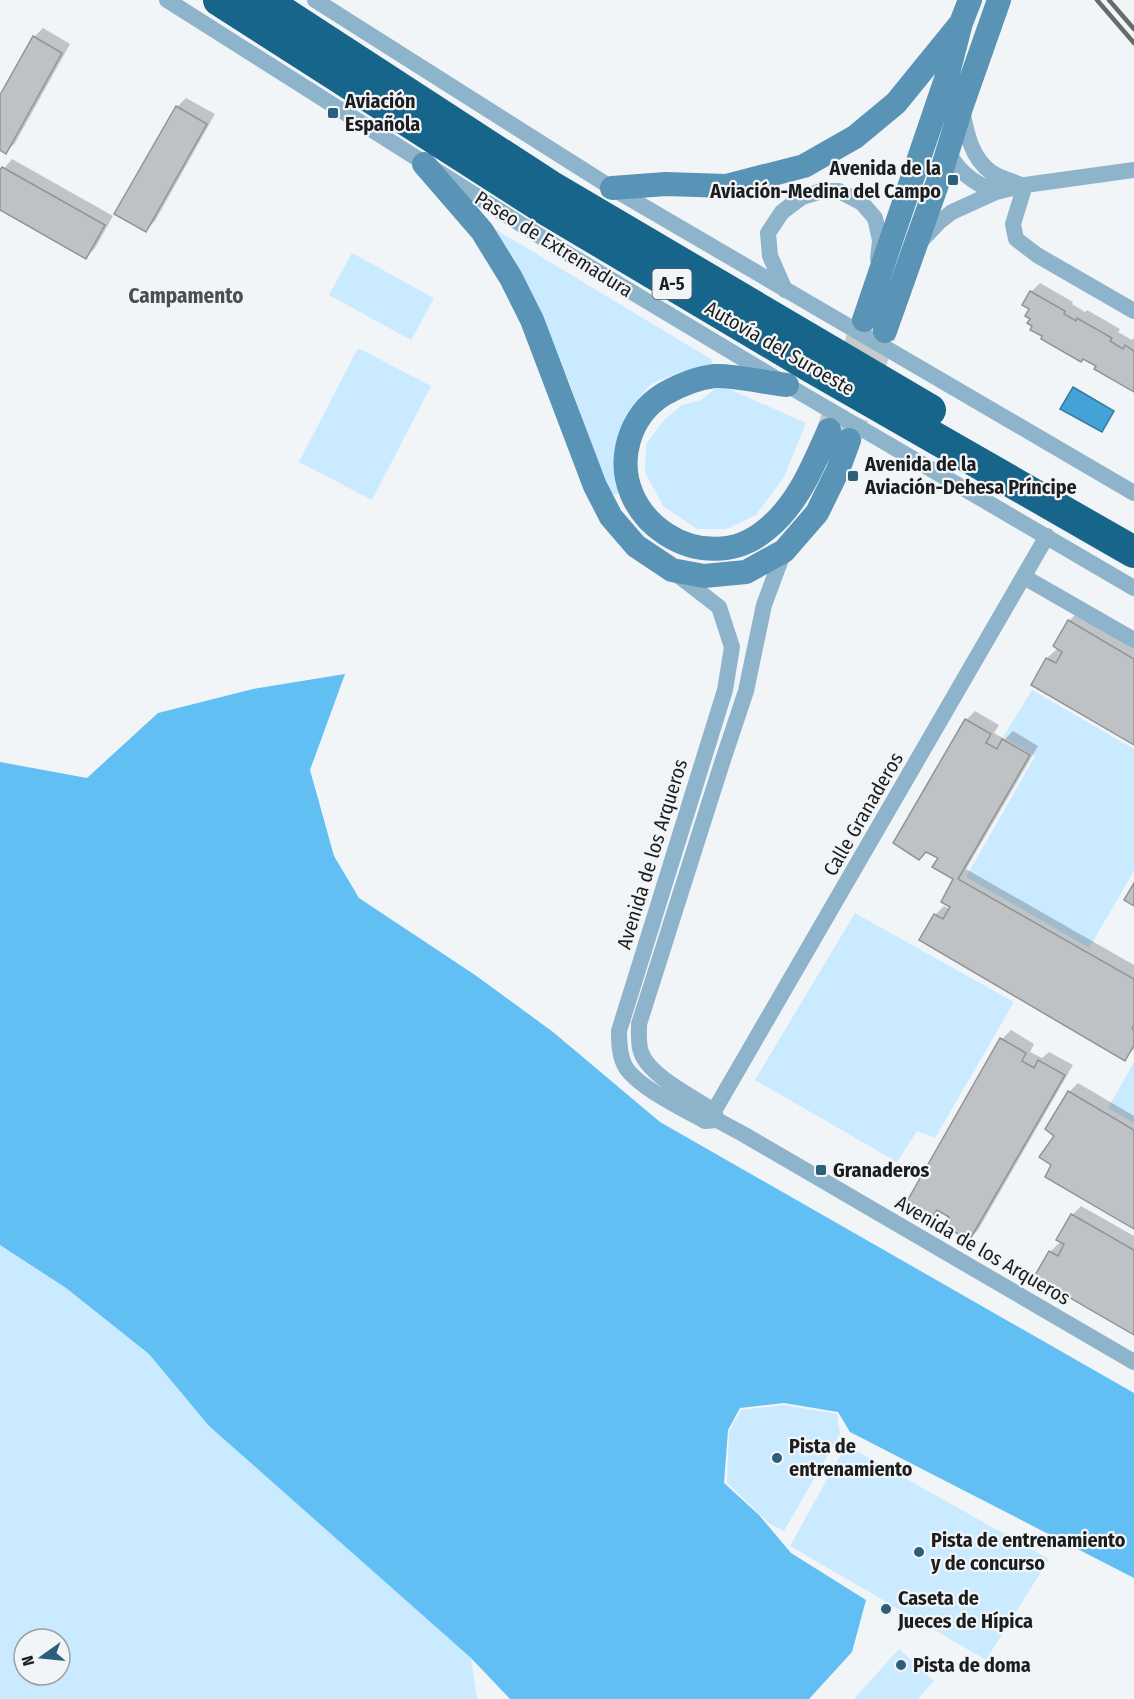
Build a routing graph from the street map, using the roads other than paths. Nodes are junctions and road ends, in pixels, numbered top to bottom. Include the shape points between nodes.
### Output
1 (167, 0) edge
2 (219, 0) edge
3 (264, 0) edge
4 (315, 0) edge
5 (970, 0) edge
6 (999, 0) edge
7 (961, 23) junction
8 (936, 108) junction
9 (961, 108) junction
10 (948, 152) junction
11 (424, 164) junction
12 (1134, 170) edge
13 (1023, 185) junction
14 (612, 188) junction
15 (996, 192) junction
16 (914, 250) junction
17 (875, 283) junction
18 (785, 290) junction
19 (1134, 311) edge
20 (787, 385) junction
21 (1134, 493) edge
22 (1134, 527) edge
23 (1047, 536) junction
24 (784, 552) junction
25 (1134, 552) edge
26 (672, 570) junction
27 (1024, 577) junction
28 (1134, 588) edge
29 (1134, 640) edge
30 (715, 1115) junction
31 (1134, 1362) edge

1 - 11 street, Paseo de Extremadura
2 - 25 highway, Autovía del Suroeste / A-5 via 542,207
3 - 22 highway, Autovía del Suroeste / A-5 via 550,186
4 - 14 street
5 - 7 main road
6 - 9 main road
7 - 8 main road
7 - 14 main road via 896,103 855,137 804,166 726,186 666,184
8 - 10 street
8 - 17 main road
9 - 10 main road
9 - 13 street via 978,159 991,173
10 - 15 street via 968,178
10 - 16 main road
11 - 20 street, Paseo de Extremadura
11 - 26 main road via 482,231 511,278 537,331 595,486 611,517 636,546
12 - 13 street
13 - 15 street
13 - 19 street via 1013,224 1016,239
14 - 18 street
15 - 16 street via 952,212
16 - 17 main road via 874,326
17 - 18 street via 880,240 875,218 862,203 839,191 822,191 802,196 782,212 768,233 770,256
18 - 21 street
20 - 23 street, Paseo de Extremadura
20 - 24 main road via 716,376 683,383 655,400 639,417 626,451 626,476 632,496 648,519 666,536 681,543 705,550 728,549 767,530 796,497 839,435 838,470 817,513
23 - 27 street, Calle Granaderos
23 - 28 street, Paseo de Extremadura
24 - 26 main road via 746,572 704,576
24 - 30 street, Avenida de los Arqueros via 764,605 746,691 639,1024 642,1054 652,1070
26 - 30 street, Avenida de los Arqueros via 718,607 732,647 725,690 619,1030 620,1048 624,1065 639,1082 705,1121
27 - 29 street
27 - 30 street, Calle Granaderos
30 - 31 street, Avenida de los Arqueros

